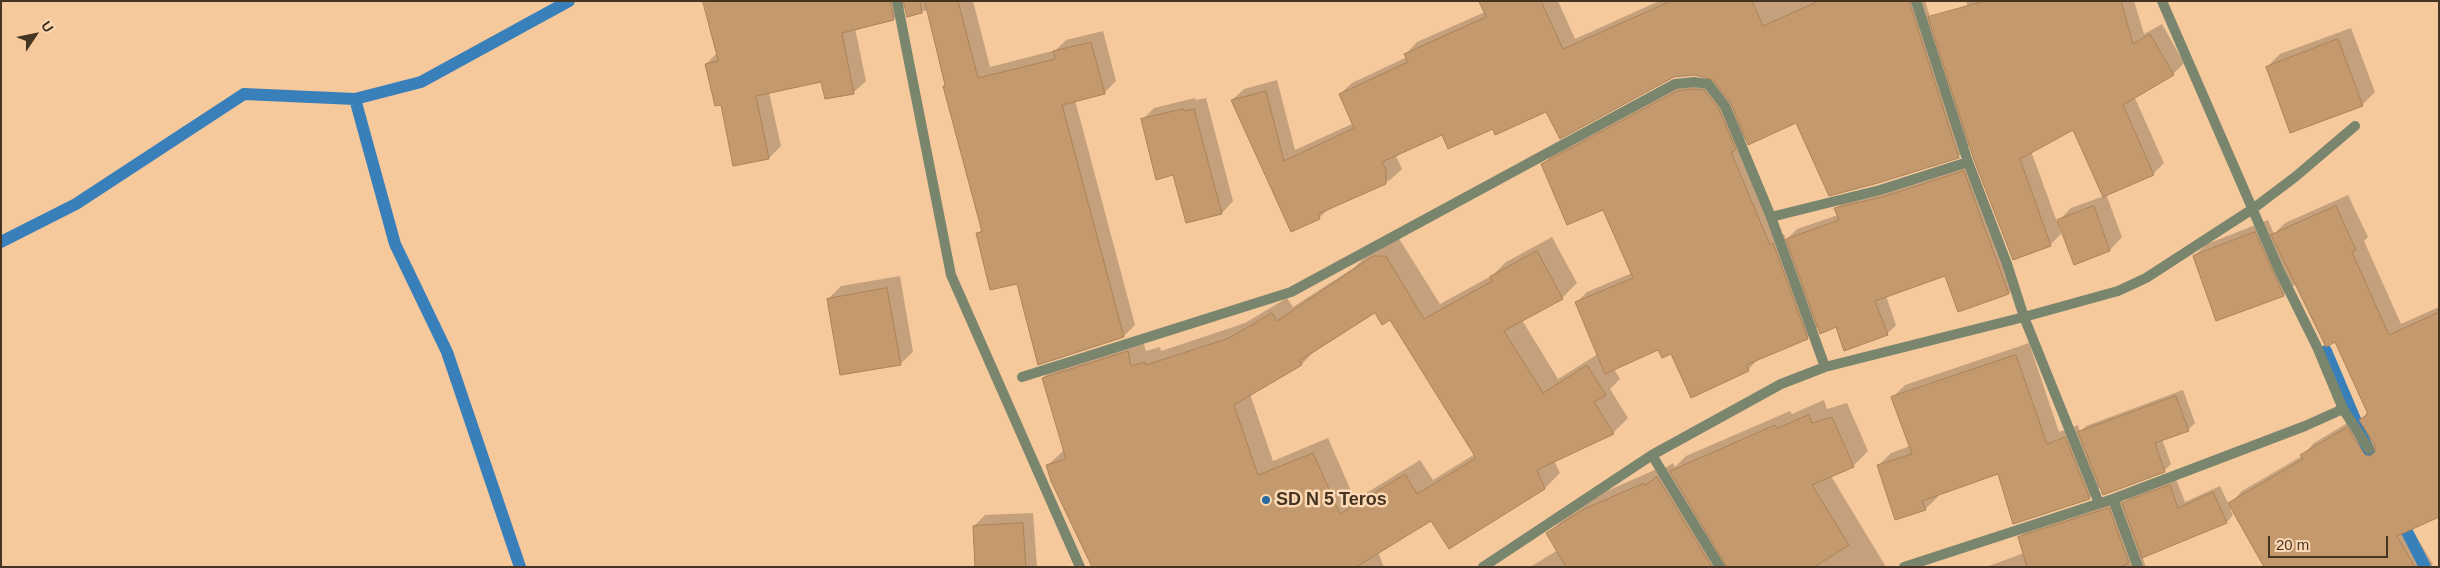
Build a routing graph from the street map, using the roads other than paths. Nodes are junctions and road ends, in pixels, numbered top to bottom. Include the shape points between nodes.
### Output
1 (897, 1) edge
2 (1916, 1) edge
3 (2162, 1) edge
4 (2355, 126) dead end
5 (1968, 162) junction
6 (2258, 205) junction
7 (1772, 216) junction
8 (2024, 317) junction
9 (1825, 367) junction
10 (1022, 377) dead end
11 (2343, 409) junction
12 (2369, 449) dead end
13 (1652, 454) junction
14 (2113, 499) junction
15 (2099, 503) junction
16 (1080, 567) edge
17 (1483, 567) edge
18 (1720, 567) edge
19 (1904, 567) edge
20 (2138, 567) edge

1 - 16 street via 951,275
2 - 5 street
3 - 6 street
4 - 6 street
5 - 7 street via 1880,190
5 - 8 street
6 - 8 street via 2132,286
6 - 11 street via 2279,270
7 - 9 street
7 - 10 street via 1717,94 1708,84 1675,84 1291,292
8 - 9 street
8 - 15 street
9 - 13 street via 1781,384
11 - 12 street
11 - 14 street
13 - 17 street
13 - 18 street
14 - 15 street
14 - 20 street
15 - 19 street

